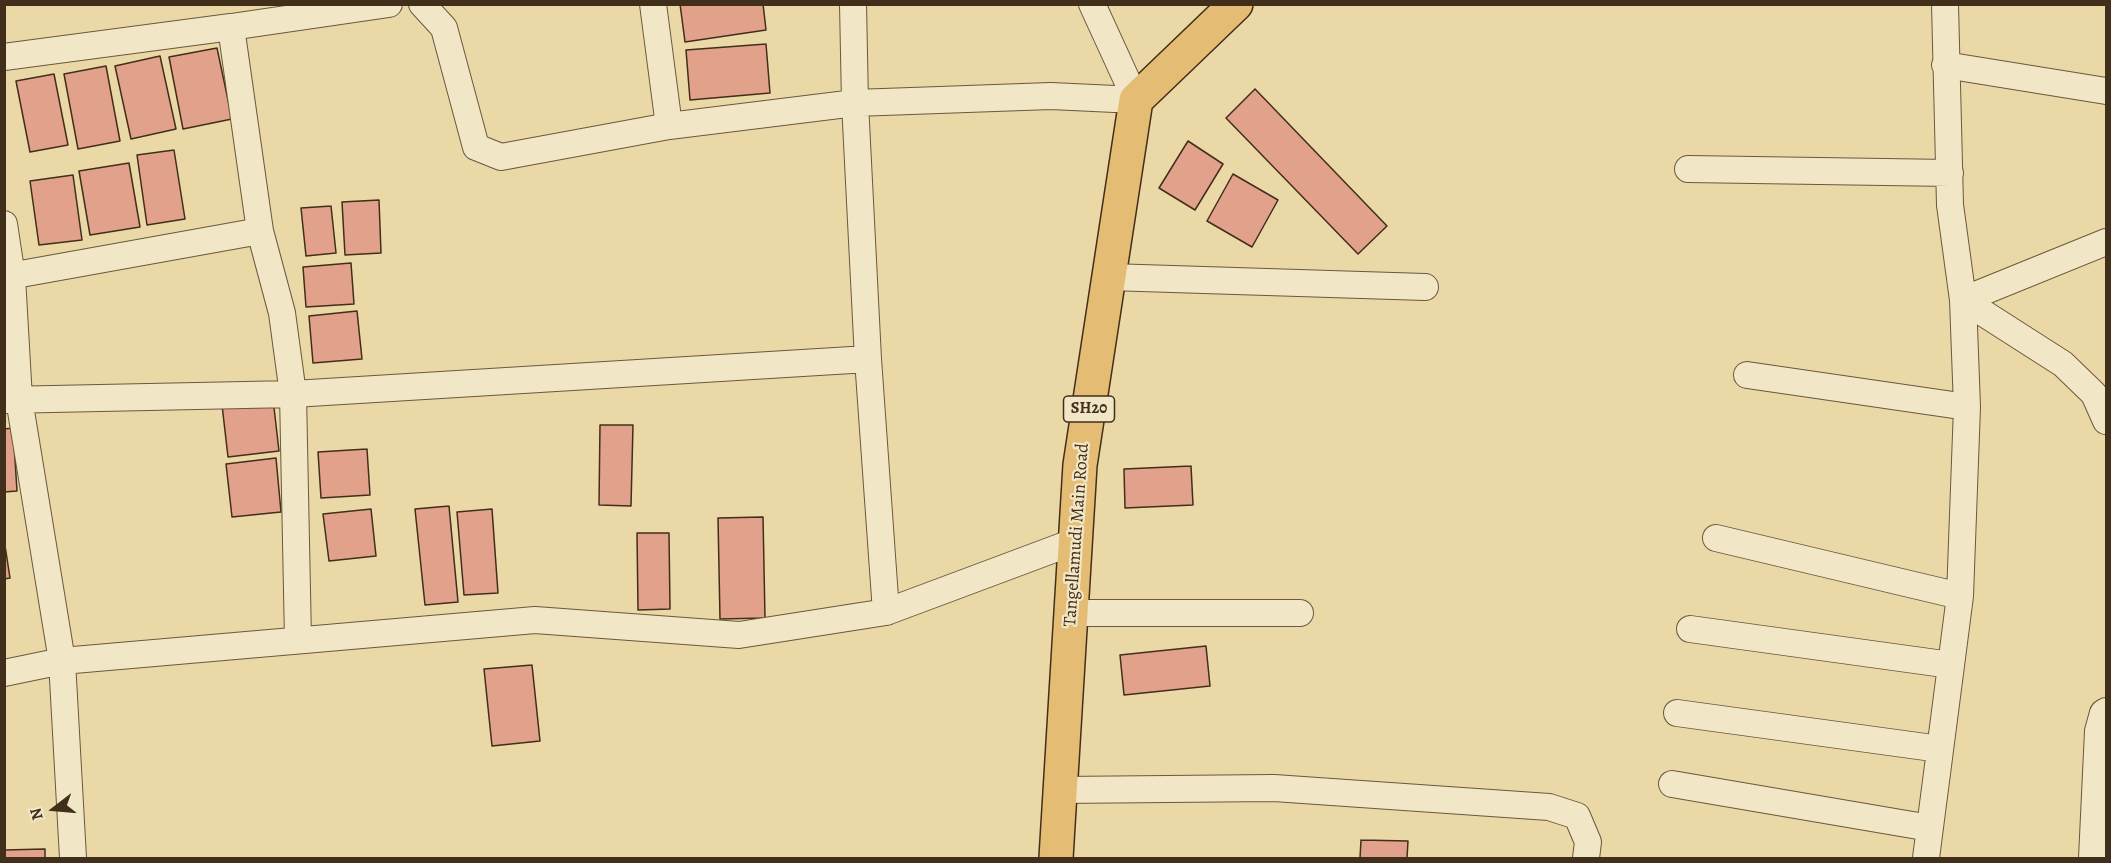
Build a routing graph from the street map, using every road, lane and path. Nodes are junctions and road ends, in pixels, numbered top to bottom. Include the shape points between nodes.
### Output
1 (388, 4) edge
2 (422, 4) edge
3 (653, 4) edge
4 (853, 4) edge
5 (1092, 4) edge
6 (1236, 4) edge
7 (1945, 4) edge
8 (231, 27) junction
9 (4, 57) edge
10 (1945, 65) junction
11 (2106, 91) edge
12 (1136, 100) junction
13 (855, 103) junction
14 (669, 126) junction
15 (1688, 169) dead end
16 (1950, 173) junction
17 (4, 224) edge
18 (260, 231) junction
19 (2106, 242) edge
20 (8, 277) edge
21 (1109, 277) junction
22 (1425, 287) dead end
23 (1963, 300) junction
24 (868, 359) junction
25 (1747, 375) dead end
26 (293, 394) junction
27 (12, 399) edge
28 (1967, 407) junction
29 (2106, 421) edge
30 (1716, 538) dead end
31 (1076, 541) junction
32 (1960, 596) junction
33 (886, 612) junction
34 (1071, 613) junction
35 (1300, 613) dead end
36 (1690, 629) dead end
37 (298, 640) junction
38 (62, 661) junction
39 (1951, 665) junction
40 (4, 673) edge
41 (2106, 711) edge
42 (1677, 713) dead end
43 (1940, 749) junction
44 (1672, 784) dead end
45 (1060, 790) junction
46 (1930, 828) junction
47 (74, 858) edge
48 (1056, 858) edge
49 (1586, 858) edge
50 (1926, 858) edge
51 (2092, 858) edge

1 - 8 street
2 - 14 street via 444,28 476,147 501,157
3 - 14 street
4 - 13 street
5 - 12 street
6 - 12 main road
7 - 10 street
8 - 9 street
8 - 18 street
10 - 11 street
10 - 16 street
12 - 13 street via 1051,96
12 - 21 main road, Tangellamudi Main Road / SH20
13 - 14 street
13 - 24 street
15 - 16 street
16 - 23 street via 1950,205
17 - 20 street
18 - 20 street
18 - 26 street via 282,313
19 - 23 street
20 - 27 street
21 - 22 street
21 - 31 main road, Tangellamudi Main Road / SH20 via 1080,465
23 - 28 street
23 - 29 street via 2063,364 2094,394
24 - 26 street
24 - 33 street
25 - 28 street
26 - 27 street
26 - 37 street
27 - 38 street
28 - 32 street
30 - 32 street
31 - 33 street
31 - 34 main road, Tangellamudi Main Road / SH20
32 - 39 street
33 - 37 street via 740,635 535,620
34 - 35 street
34 - 45 main road, Tangellamudi Main Road / SH20
36 - 39 street
37 - 38 street
38 - 40 street
38 - 47 street
39 - 43 street
41 - 51 street via 2097,731
42 - 43 street
43 - 46 street
44 - 46 street
45 - 48 main road, Tangellamudi Main Road / SH20
45 - 49 street via 1274,788 1548,807 1577,816 1588,842
46 - 50 street

